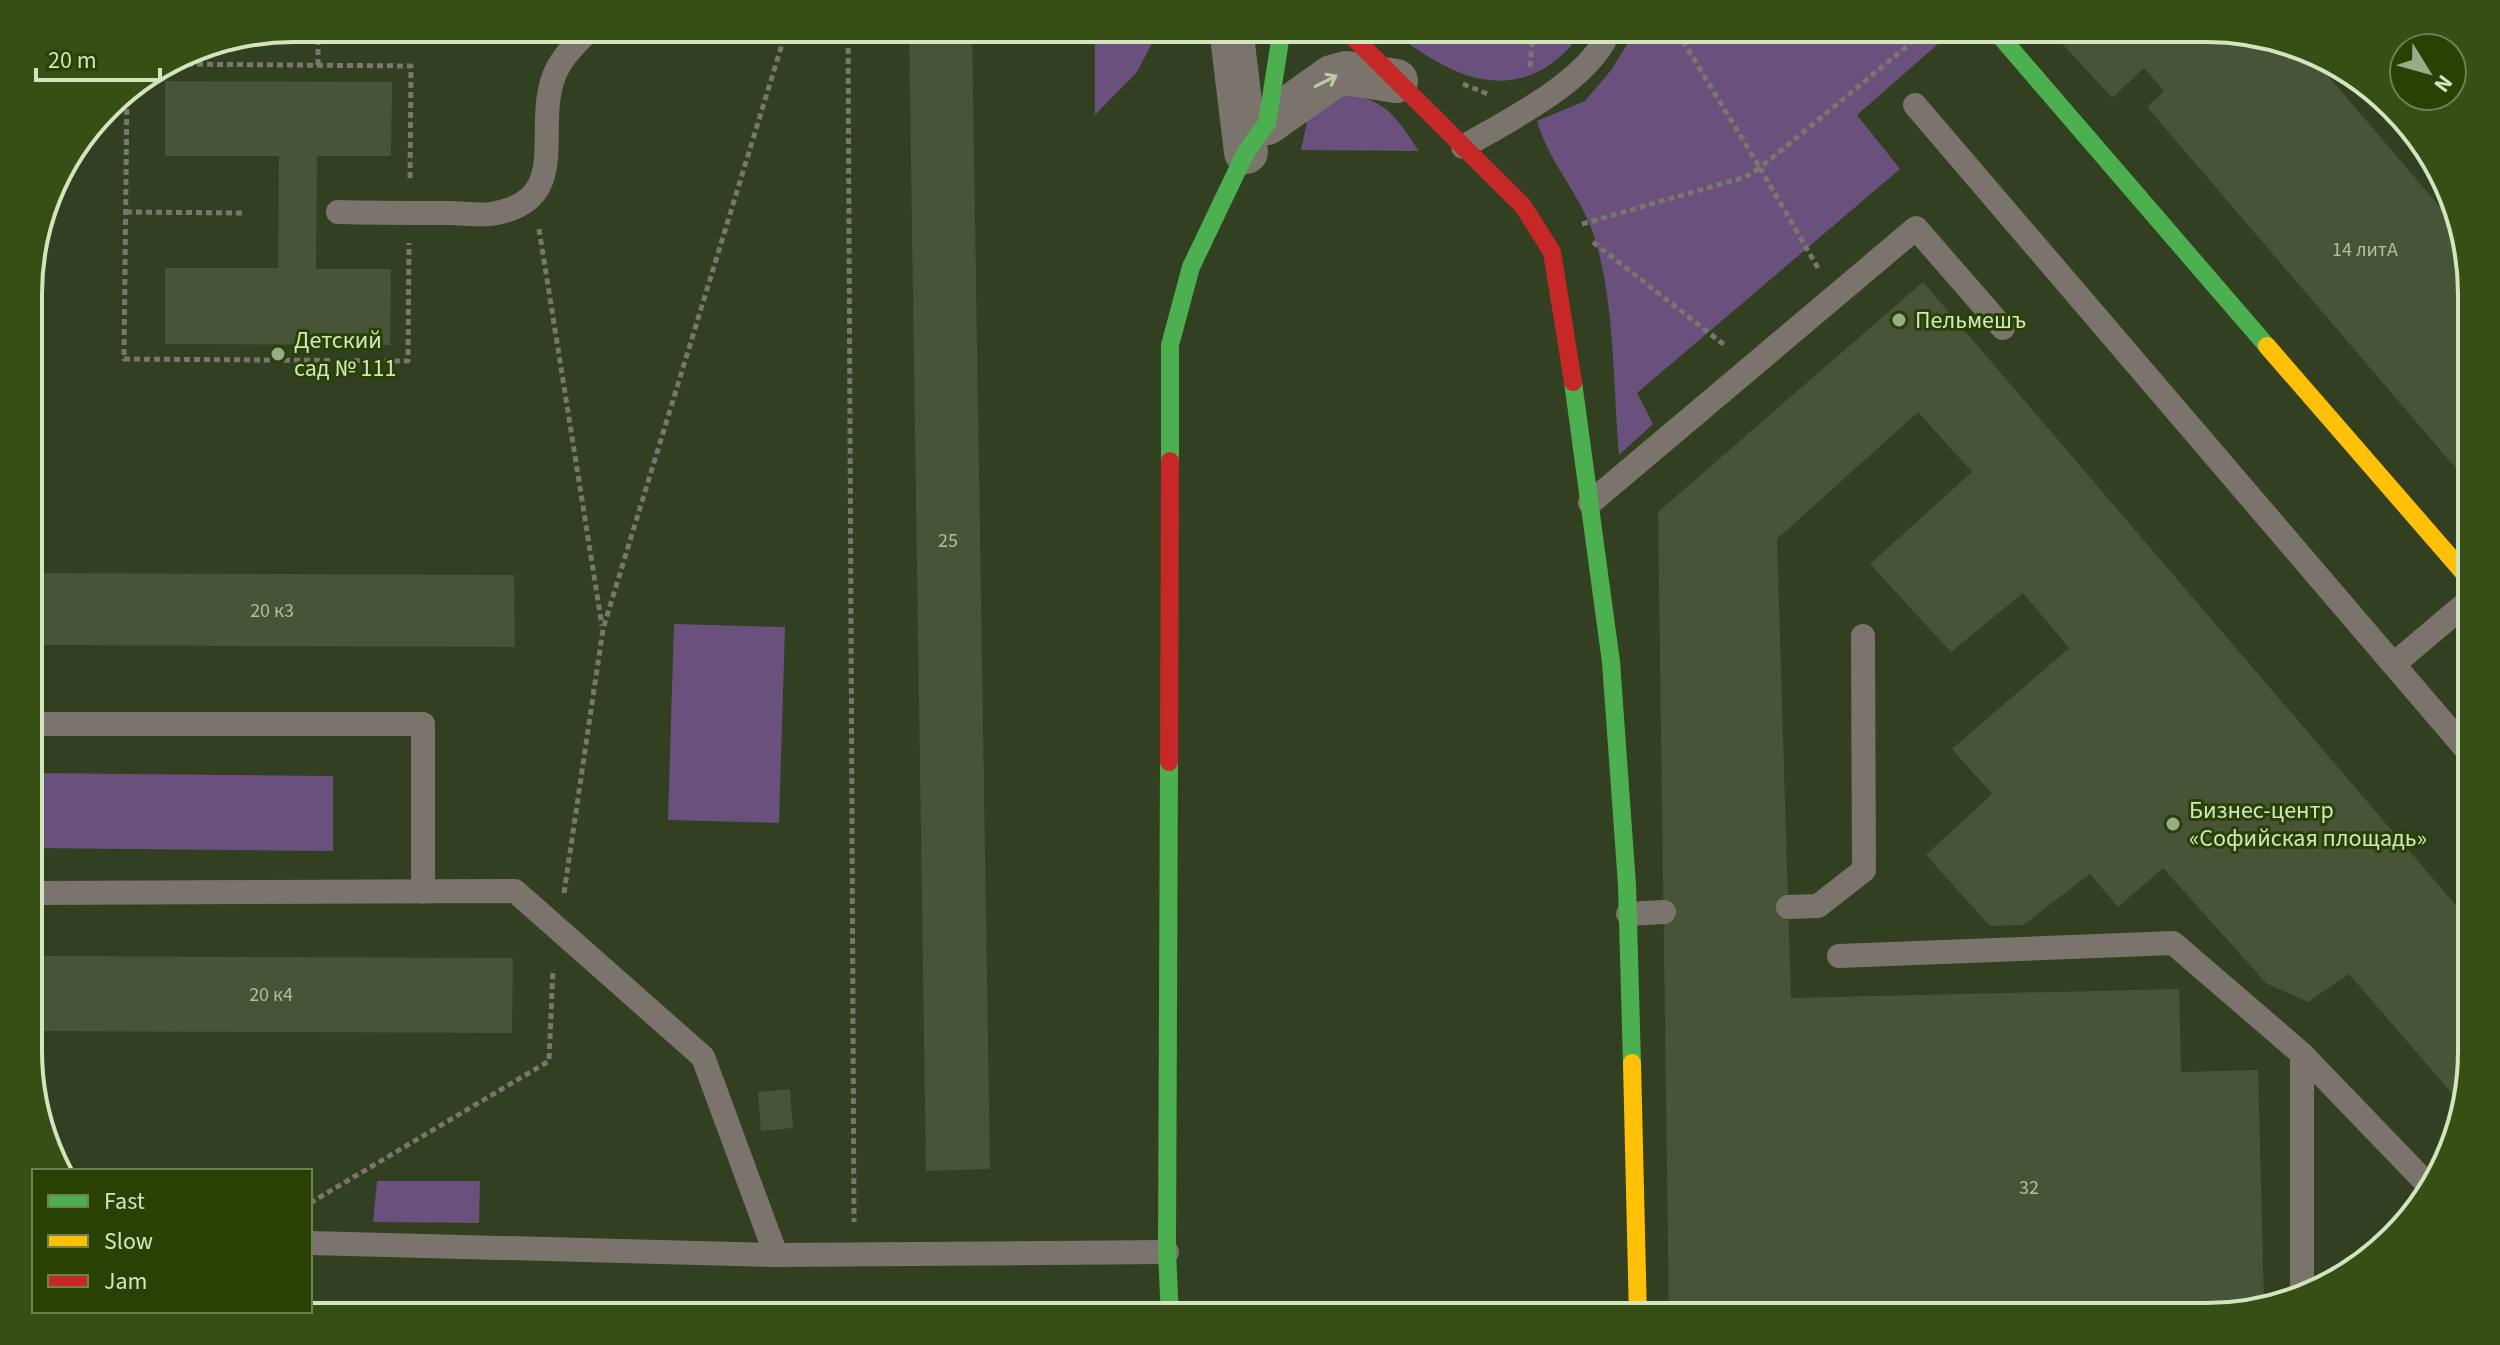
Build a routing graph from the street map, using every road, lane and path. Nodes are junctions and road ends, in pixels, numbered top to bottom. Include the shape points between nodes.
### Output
1 (1279, 42) edge
2 (1358, 42) edge
3 (1532, 42) edge
4 (1601, 42) edge
5 (1684, 42) edge
6 (1912, 42) edge
7 (2005, 42) edge
8 (318, 43) edge
9 (577, 43) edge
10 (782, 43) edge
11 (848, 43) edge
12 (1234, 43) edge
13 (192, 64) edge
14 (318, 65) junction
15 (1529, 80) dead end
16 (1396, 81) junction
17 (1915, 105) dead end
18 (127, 106) edge
19 (1256, 138) junction
20 (1463, 147) junction
21 (1760, 168) junction
22 (538, 192) junction
23 (126, 212) junction
24 (338, 212) dead end
25 (243, 213) dead end
26 (409, 213) junction
27 (1834, 298) junction
28 (2003, 328) dead end
29 (1752, 367) junction
30 (1590, 503) junction
31 (2458, 566) edge
32 (2458, 610) edge
33 (603, 629) junction
34 (1863, 636) dead end
35 (2394, 664) junction
36 (42, 724) edge
37 (2458, 740) edge
38 (423, 892) junction
39 (42, 893) edge
40 (1788, 907) dead end
41 (1664, 912) dead end
42 (1628, 914) junction
43 (555, 926) junction
44 (1839, 956) dead end
45 (2302, 1054) junction
46 (2422, 1179) edge
47 (312, 1202) edge
48 (312, 1243) edge
49 (1167, 1252) junction
50 (776, 1255) junction
51 (854, 1255) junction
52 (2302, 1284) edge
53 (1638, 1302) edge
54 (1169, 1303) edge

1 - 19 street
2 - 16 street
3 - 15 path
4 - 20 lane via 1589,62 1527,109
5 - 21 path
6 - 21 path
7 - 31 street
8 - 14 path
9 - 22 lane via 554,75
10 - 33 path
11 - 51 path
12 - 19 street
13 - 14 path
14 - 26 path via 411,66
19 -> 16 street via 1332,77 1346,73
16 - 20 street
17 - 35 lane
18 - 23 path
19 - 49 street via 1191,267 1170,345
20 - 30 street via 1523,206 1552,252
21 - 27 path
21 - 29 path via 1745,177 1574,227
22 - 26 lane via 522,206 489,214
22 - 33 path via 543,256
23 - 25 path
23 - 26 path via 124,359 408,361
24 - 26 lane
27 - 28 lane via 1916,228
27 - 29 lane
29 - 30 lane
30 - 42 street via 1611,662
32 - 35 lane
33 - 43 path
34 - 40 lane via 1864,870 1818,906
35 - 37 lane
36 - 38 lane via 423,724
38 - 39 lane
38 - 43 lane via 515,891
41 - 42 lane
42 - 53 street
43 - 47 path via 549,1061
43 - 50 lane via 703,1057
44 - 45 lane via 2173,943
45 - 46 lane
45 - 52 lane
48 - 50 lane
49 - 51 lane
49 - 54 street
50 - 51 lane

